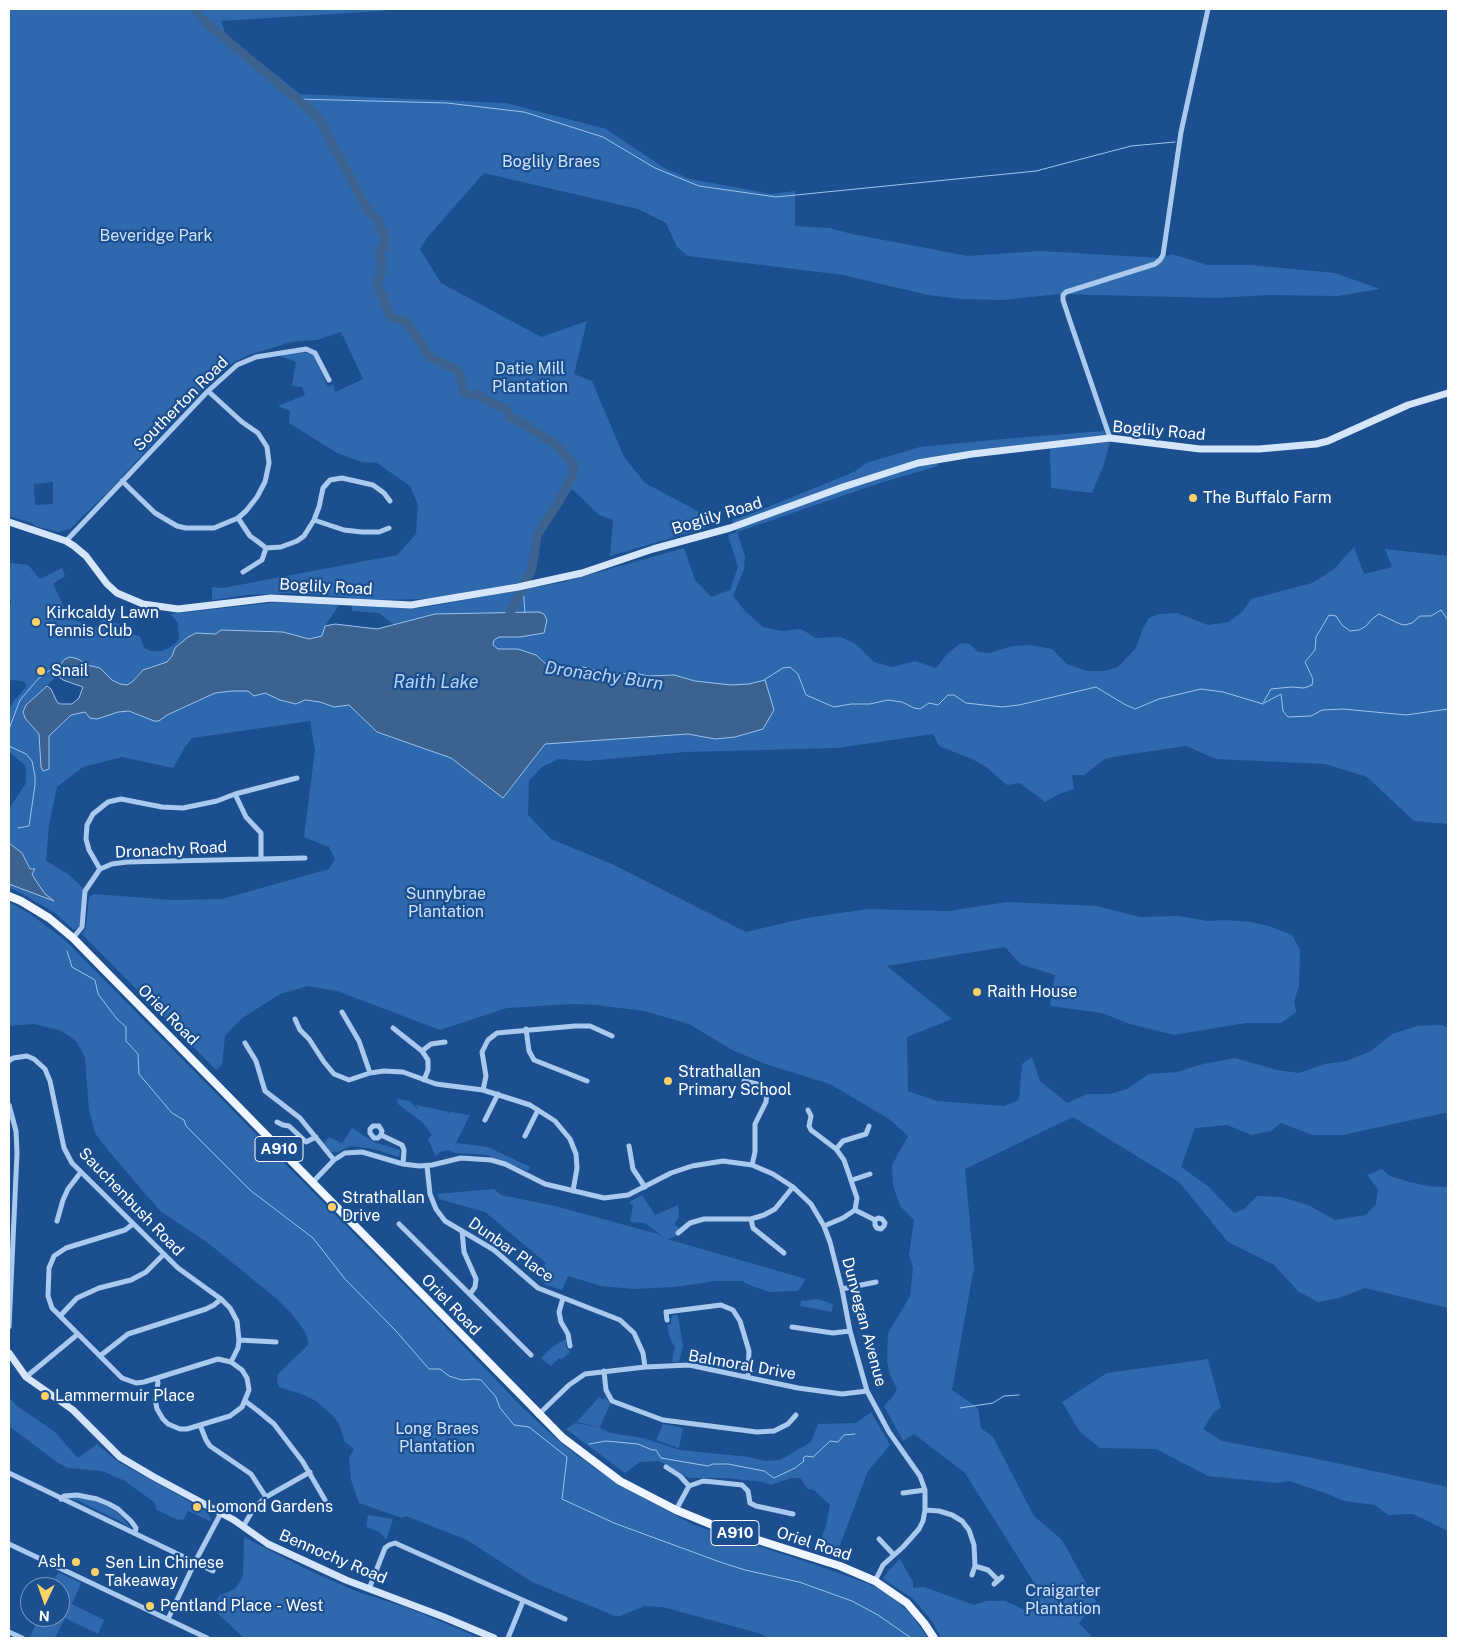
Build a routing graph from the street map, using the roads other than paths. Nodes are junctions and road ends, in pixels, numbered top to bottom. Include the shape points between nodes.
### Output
1 (1208, 9) edge
2 (329, 380) dead end
3 (208, 391) junction
4 (1448, 394) edge
5 (1110, 438) junction
6 (122, 481) junction
7 (390, 500) dead end
8 (238, 518) junction
9 (314, 520) junction
10 (9, 522) edge
11 (389, 528) dead end
12 (66, 541) junction
13 (266, 548) junction
14 (243, 572) dead end
15 (297, 778) dead end
16 (235, 794) junction
17 (261, 858) junction
18 (305, 858) dead end
19 (100, 869) junction
20 (9, 896) edge
21 (73, 938) junction
22 (342, 1012) dead end
23 (295, 1019) dead end
24 (393, 1028) dead end
25 (526, 1029) junction
26 (612, 1036) dead end
27 (445, 1042) dead end
28 (246, 1043) dead end
29 (422, 1051) junction
30 (9, 1061) edge
31 (370, 1073) junction
32 (424, 1080) junction
33 (587, 1081) dead end
34 (744, 1081) dead end
35 (483, 1090) junction
36 (498, 1094) junction
37 (9, 1105) edge
38 (538, 1110) junction
39 (808, 1110) dead end
40 (818, 1114) dead end
41 (811, 1116) junction
42 (485, 1120) dead end
43 (277, 1122) dead end
44 (869, 1126) dead end
45 (866, 1134) junction
46 (381, 1135) dead end
47 (525, 1136) dead end
48 (316, 1137) junction
49 (872, 1138) dead end
50 (629, 1146) dead end
51 (836, 1149) junction
52 (334, 1160) junction
53 (403, 1164) junction
54 (752, 1165) junction
55 (427, 1166) junction
56 (81, 1172) junction
57 (870, 1174) dead end
58 (852, 1180) junction
59 (312, 1183) junction
60 (645, 1187) junction
61 (793, 1187) junction
62 (573, 1191) junction
63 (854, 1210) junction
64 (750, 1219) junction
65 (875, 1220) dead end
66 (58, 1221) dead end
67 (133, 1224) junction
68 (399, 1224) dead end
69 (824, 1226) junction
70 (462, 1231) junction
71 (678, 1233) dead end
72 (784, 1253) dead end
73 (164, 1254) junction
74 (876, 1282) dead end
75 (842, 1289) junction
76 (470, 1294) junction
77 (563, 1298) junction
78 (221, 1299) junction
79 (60, 1316) junction
80 (667, 1320) dead end
81 (9, 1327) edge
82 (792, 1327) dead end
83 (850, 1331) junction
84 (78, 1334) junction
85 (239, 1340) junction
86 (276, 1342) dead end
87 (570, 1346) dead end
88 (9, 1353) edge
89 (531, 1355) dead end
90 (100, 1356) junction
91 (231, 1362) junction
92 (645, 1367) junction
93 (604, 1371) junction
94 (748, 1376) junction
95 (26, 1377) junction
96 (157, 1378) junction
97 (867, 1392) junction
98 (245, 1401) junction
99 (538, 1415) junction
100 (796, 1415) dead end
101 (200, 1425) junction
102 (666, 1468) dead end
103 (310, 1472) junction
104 (9, 1473) edge
105 (689, 1486) junction
106 (924, 1490) junction
107 (904, 1493) dead end
108 (266, 1497) junction
109 (61, 1499) junction
110 (325, 1500) dead end
111 (676, 1510) junction
112 (925, 1510) junction
113 (220, 1513) junction
114 (793, 1514) dead end
115 (243, 1527) junction
116 (136, 1533) junction
117 (879, 1539) dead end
118 (9, 1544) edge
119 (894, 1555) junction
120 (195, 1562) junction
121 (975, 1566) junction
122 (213, 1571) dead end
123 (972, 1575) dead end
124 (998, 1580) dead end
125 (875, 1581) junction
126 (369, 1589) junction
127 (522, 1601) junction
128 (168, 1619) junction
129 (565, 1619) dead end
130 (9, 1632) edge
131 (22, 1638) edge
132 (207, 1638) edge
133 (494, 1638) edge
134 (508, 1638) edge
135 (934, 1638) edge

1 - 5 street via 1181,132 1163,255 1155,264 1063,295
2 - 3 street, Southerton Road via 315,353 306,349 256,357 236,364
3 - 6 street, Southerton Road
3 - 8 street via 258,433 268,455 262,489
4 - 5 main road, Boglily Road via 1408,405 1316,444 1200,449
5 - 12 main road, Boglily Road via 918,463 730,528 582,572 411,605 271,598 168,608 134,602 117,593 82,552
6 - 8 street via 155,513 177,526 205,529
6 - 12 street, Southerton Road
7 - 9 street via 373,485 342,478 330,480 324,488
8 - 13 street via 250,536
9 - 11 street via 362,532
9 - 13 street via 297,541
10 - 12 main road, Boglily Road
13 - 14 street via 262,560
15 - 16 street
16 - 17 street via 246,817 261,833
16 - 19 street via 183,808 121,799 108,802 93,814 86,839
17 - 18 street, Dronachy Road
17 - 19 street, Dronachy Road via 128,862
19 - 21 street, Dronachy Road via 88,892 82,927
20 - 21 main road, Oriel Road / A910 via 49,918
21 - 59 main road, Oriel Road / A910
22 - 31 street via 359,1041
23 - 31 street via 334,1074 349,1080
24 - 29 street
25 - 26 street via 590,1026
25 - 33 street via 529,1051 534,1060
25 - 35 street via 497,1033 488,1040 482,1052 486,1076
27 - 29 street via 431,1044
28 - 48 street via 256,1061 265,1090 300,1118
29 - 32 street via 428,1060
30 - 56 street, Sauchenbush Road via 27,1056 45,1069 64,1148
31 - 32 street via 384,1070 402,1072
32 - 35 street
34 - 54 street via 762,1085 766,1091 766,1102 755,1121
35 - 36 street
36 - 38 street
36 - 42 street
37 - 81 street via 18,1153
38 - 47 street
38 - 62 street via 556,1121 570,1139 577,1168
39 - 41 street
40 - 41 street
41 - 51 street via 811,1130
43 - 48 street via 290,1126 306,1142
44 - 45 street
45 - 49 street
45 - 51 street via 843,1141
46 - 53 street via 402,1145
48 - 52 street
50 - 60 street via 633,1169
51 - 58 street
52 - 53 street via 345,1153 362,1152
52 - 59 street
53 - 55 street
54 - 60 street via 723,1161 692,1166
54 - 61 street
55 - 62 street via 461,1158 491,1160 545,1184
55 - 70 street, Dunbar Place via 430,1194 436,1209 445,1221
56 - 66 street via 68,1189
56 - 67 street, Sauchenbush Road
57 - 58 street
58 - 63 street via 857,1198
59 - 99 main road, Oriel Road / A910
60 - 62 street via 628,1195 604,1198
61 - 64 street via 775,1209
61 - 69 street, Dunvegan Avenue via 812,1204
63 - 65 street
63 - 69 street
64 - 71 street via 704,1219 690,1223
64 - 72 street via 753,1228
67 - 73 street, Sauchenbush Road
67 - 79 street via 125,1230 66,1248 54,1256 49,1268 48,1296 52,1308
68 - 76 street
69 - 75 street, Dunvegan Avenue
70 - 76 street via 464,1252 476,1279 476,1287
70 - 77 street, Dunbar Place via 494,1250 538,1288
73 - 78 street, Sauchenbush Road
73 - 79 street via 146,1272 131,1280 99,1288 77,1298
74 - 75 street
75 - 83 street, Dunvegan Avenue
76 - 89 street
77 - 87 street, Dunbar Place via 559,1312
77 - 92 street, Dunbar Place via 629,1326 643,1353
78 - 85 street, Sauchenbush Road via 237,1321
78 - 90 street via 214,1306 128,1334
79 - 84 street
80 - 94 street via 666,1312 721,1305 733,1310 740,1321 749,1351
82 - 83 street via 833,1333
83 - 97 street, Dunvegan Avenue
84 - 90 street
84 - 95 street
85 - 86 street
85 - 91 street
88 - 95 main road, Bennochy Road
90 - 96 street via 128,1381 144,1382
91 - 96 street via 218,1359
91 - 98 street via 247,1378 249,1390
92 - 93 street, Balmoral Drive
92 - 94 street, Balmoral Drive via 689,1366
93 - 99 street, Balmoral Drive via 576,1379
93 - 100 street via 606,1390 612,1401 663,1420 774,1432
94 - 97 street, Balmoral Drive via 798,1388 852,1394
95 - 113 main road, Bennochy Road via 73,1410 120,1457
96 - 101 street via 155,1399 162,1419 180,1428
97 - 106 street, Dunvegan Avenue via 889,1432 920,1476
98 - 101 street via 230,1416
98 - 103 street via 274,1424
99 - 111 main road, Oriel Road / A910 via 604,1470
101 - 108 street via 210,1446 251,1474
102 - 105 street
103 - 108 street
103 - 110 street
104 - 109 street
105 - 111 street
105 - 114 street via 703,1481 742,1485 748,1491 750,1502 756,1506
106 - 107 street
106 - 112 street, Dunvegan Avenue
108 - 115 street via 254,1508
109 - 116 street
109 - 116 street via 77,1495 109,1504 131,1522
111 - 125 main road, Oriel Road / A910
112 - 119 street, Dunvegan Avenue via 915,1535
112 - 121 street via 939,1511 962,1521 974,1545
113 - 115 main road, Bennochy Road
113 - 120 street
115 - 126 main road, Bennochy Road via 268,1544
116 - 120 street
117 - 119 street
118 - 128 street
119 - 125 street, Dunvegan Avenue via 883,1564
120 - 122 street
120 - 128 street
121 - 123 street
121 - 124 street via 988,1570
125 - 135 main road, Oriel Road / A910 via 903,1599
126 - 127 street via 385,1548 394,1543
126 - 133 main road, Bennochy Road
127 - 129 street
127 - 134 street
128 - 132 street
130 - 131 street

